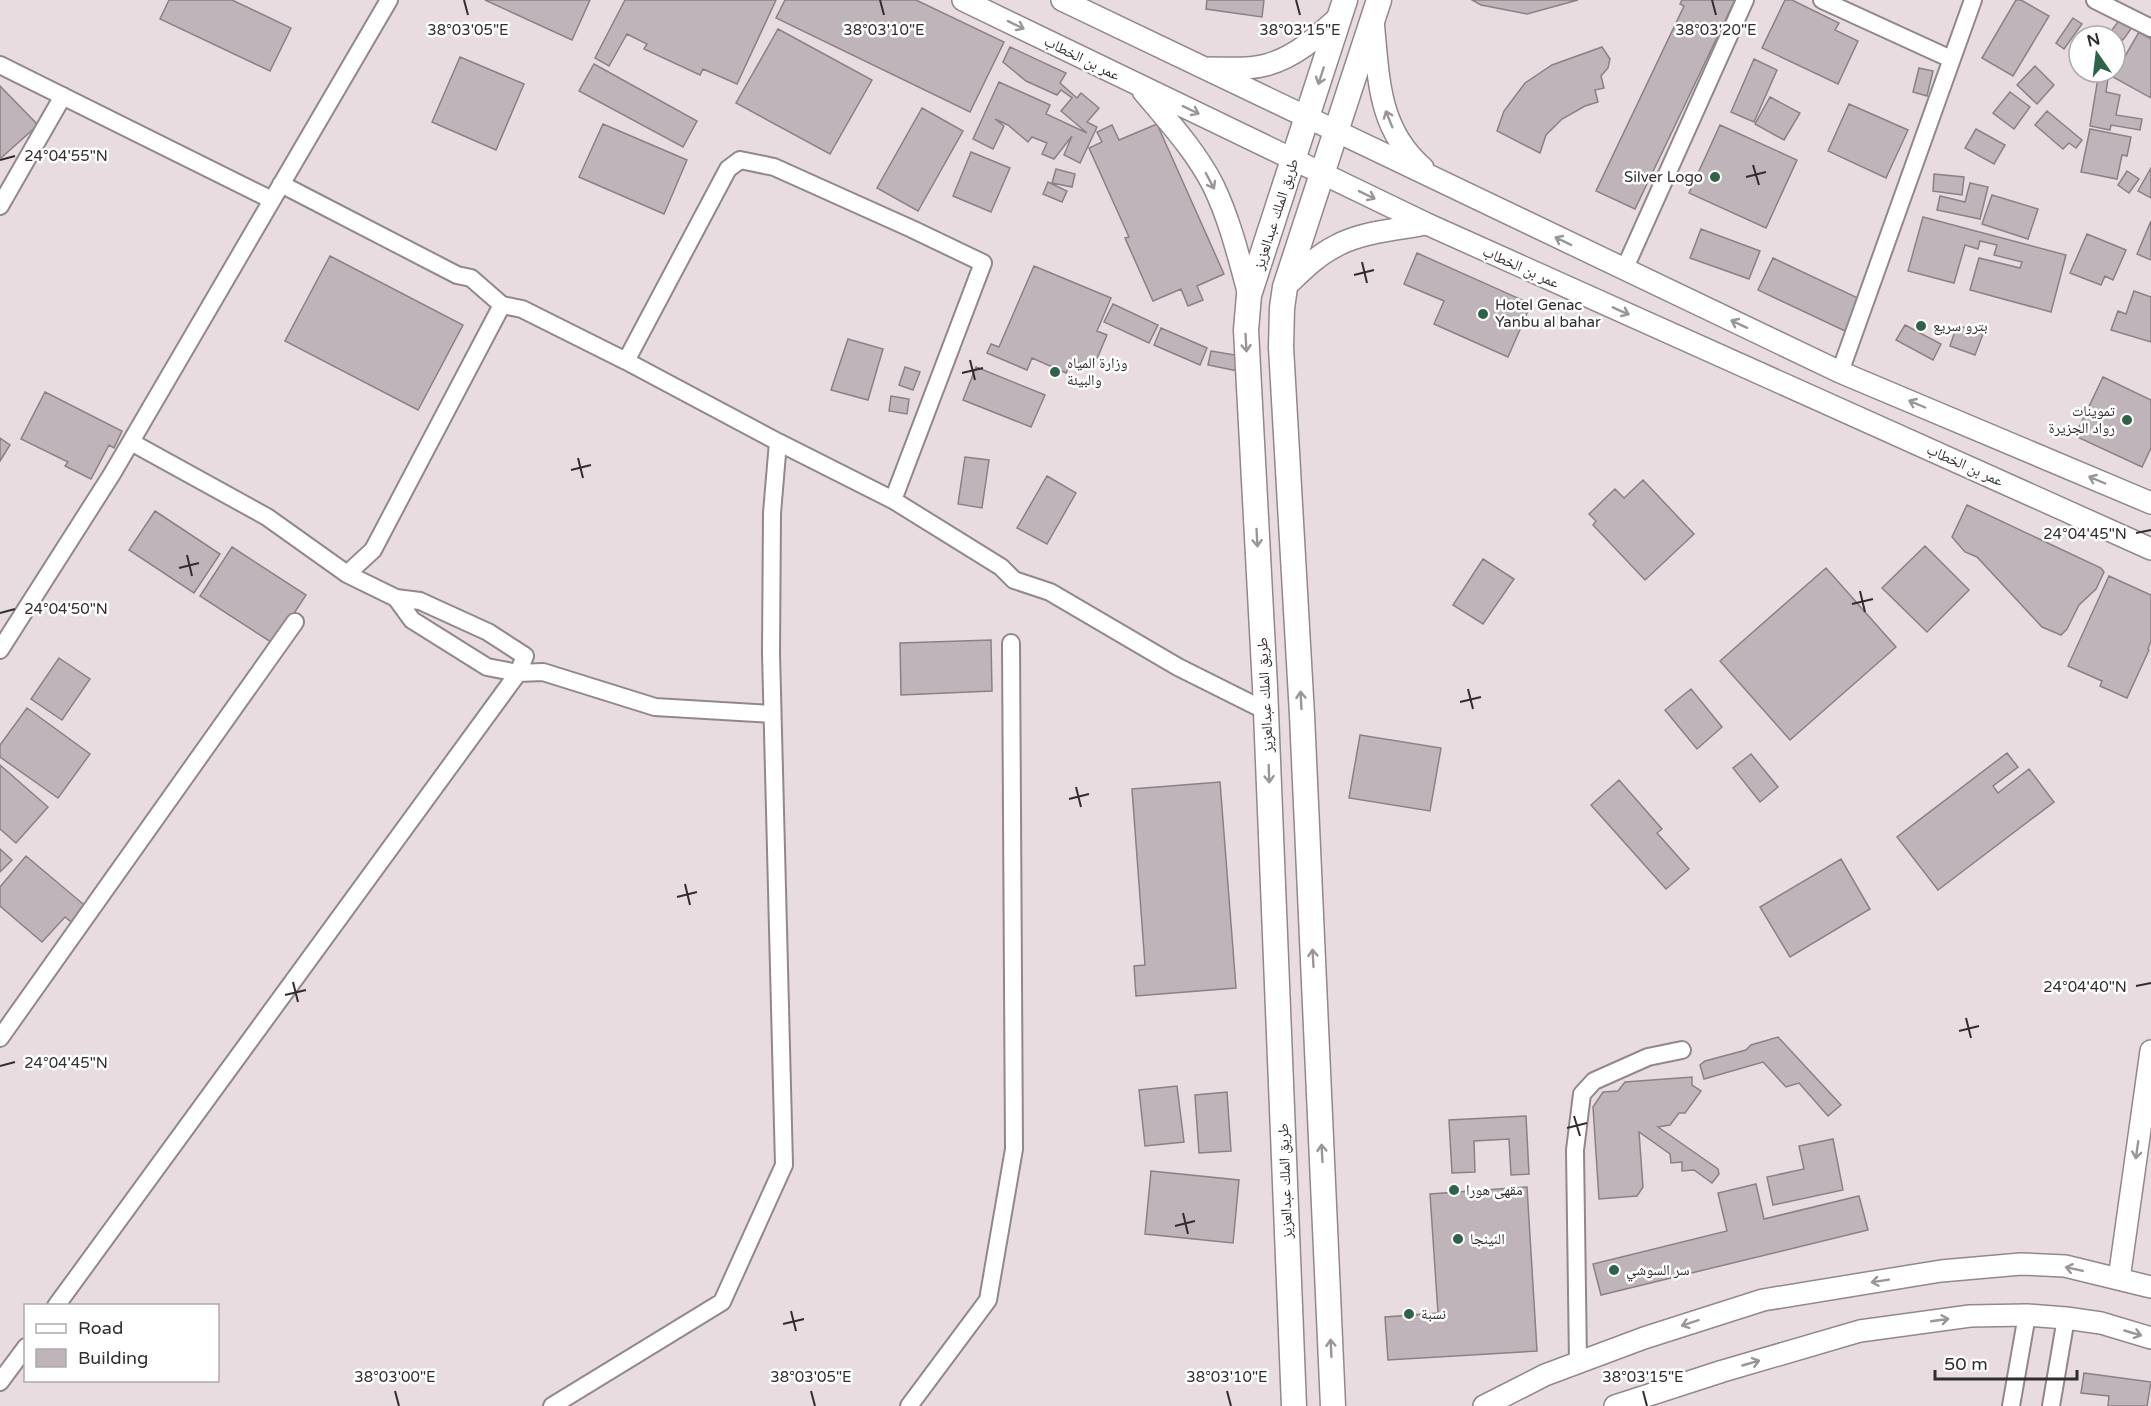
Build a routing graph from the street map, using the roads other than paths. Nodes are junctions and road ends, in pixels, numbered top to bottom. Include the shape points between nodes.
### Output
1 (388, 0) edge
2 (963, 0) edge
3 (1062, 0) edge
4 (1745, 0) edge
5 (1822, 0) edge
6 (1973, 0) edge
7 (2095, 0) edge
8 (1343, 8) edge
9 (1376, 10) edge
10 (2151, 28) edge
11 (1951, 59) junction
12 (0, 65) edge
13 (1203, 68) junction
14 (1137, 84) junction
15 (63, 96) junction
16 (1307, 118) junction
17 (1337, 132) junction
18 (1294, 160) junction
19 (1323, 174) junction
20 (1437, 180) junction
21 (281, 184) junction
22 (272, 200) junction
23 (0, 206) edge
24 (1427, 224) junction
25 (1624, 270) junction
26 (1285, 287) junction
27 (1249, 295) junction
28 (502, 305) junction
29 (626, 361) junction
30 (1840, 372) junction
31 (131, 442) junction
32 (778, 442) junction
33 (893, 500) junction
34 (2151, 503) edge
35 (2151, 549) edge
36 (347, 574) junction
37 (396, 598) junction
38 (295, 622) dead end
39 (1011, 643) dead end
40 (0, 650) edge
41 (518, 673) junction
42 (1266, 711) junction
43 (772, 714) junction
44 (0, 1038) edge
45 (1682, 1050) dead end
46 (2151, 1051) edge
47 (2119, 1279) junction
48 (2151, 1287) edge
49 (57, 1304) edge
50 (2027, 1314) junction
51 (2066, 1318) junction
52 (2151, 1338) edge
53 (24, 1350) edge
54 (1578, 1362) junction
55 (0, 1382) edge
56 (552, 1406) edge
57 (909, 1406) edge
58 (1294, 1406) edge
59 (1333, 1406) edge
60 (1484, 1406) edge
61 (1615, 1406) edge
62 (2011, 1406) edge
63 (2051, 1406) edge

1 - 21 street
2 -> 14 street, عمر بن الخطاب
3 - 13 street
4 - 25 street
5 - 11 street
6 - 11 street
7 - 10 street
8 - 13 street via 1310,43 1285,58 1242,68
8 -> 16 main road, طريق الملك عبدالعزيز
9 - 17 main road, طريق الملك عبدالعزيز
20 -> 9 street via 1408,154 1386,113 1380,85
11 - 30 street
12 - 15 street
13 - 16 street
14 -> 18 street, عمر بن الخطاب
14 -> 27 street via 1179,133 1212,183 1231,230
15 - 22 street
15 - 23 street
16 - 17 street
16 - 18 main road, طريق الملك عبدالعزيز
17 - 19 main road, طريق الملك عبدالعزيز
17 - 20 street
18 - 19 street, عمر بن الخطاب
18 - 27 main road, طريق الملك عبدالعزيز
19 -> 24 street, عمر بن الخطاب
19 - 26 main road, طريق الملك عبدالعزيز
25 -> 20 street
21 - 22 street
21 - 28 street via 457,275 471,278
22 - 31 street
24 - 26 street via 1338,244
24 -> 35 street, عمر بن الخطاب
30 -> 25 street
59 -> 26 main road, طريق الملك عبدالعزيز via 1281,347
27 -> 42 main road, طريق الملك عبدالعزيز via 1246,330
28 - 29 street via 522,309
28 - 36 street via 373,550
29 - 32 street
29 - 33 street via 728,169 740,160 774,167 983,263
34 -> 30 street
31 - 36 street via 267,517
31 - 40 street
32 - 33 street
32 - 43 street via 772,513
33 - 42 street via 1001,567 1014,580 1050,592 1178,667
36 - 37 street
37 - 41 street via 411,620 488,667
37 - 41 street via 420,601 488,632 525,656
38 - 44 street
39 - 57 street via 1014,1149 988,1299
41 - 43 street via 543,672 655,706
41 - 49 street
42 -> 58 main road, طريق الملك عبدالعزيز
43 - 56 street via 784,1165 722,1302
45 - 54 street via 1648,1057 1594,1081 1582,1094 1575,1150
46 -> 47 street
47 - 48 street
47 -> 54 street via 2065,1266 2021,1264 1941,1271 1763,1300
50 - 51 street
61 -> 50 street via 1860,1331 1971,1316
50 - 62 street
51 -> 52 street via 2101,1323
51 - 63 street
53 - 55 street
54 - 60 street

